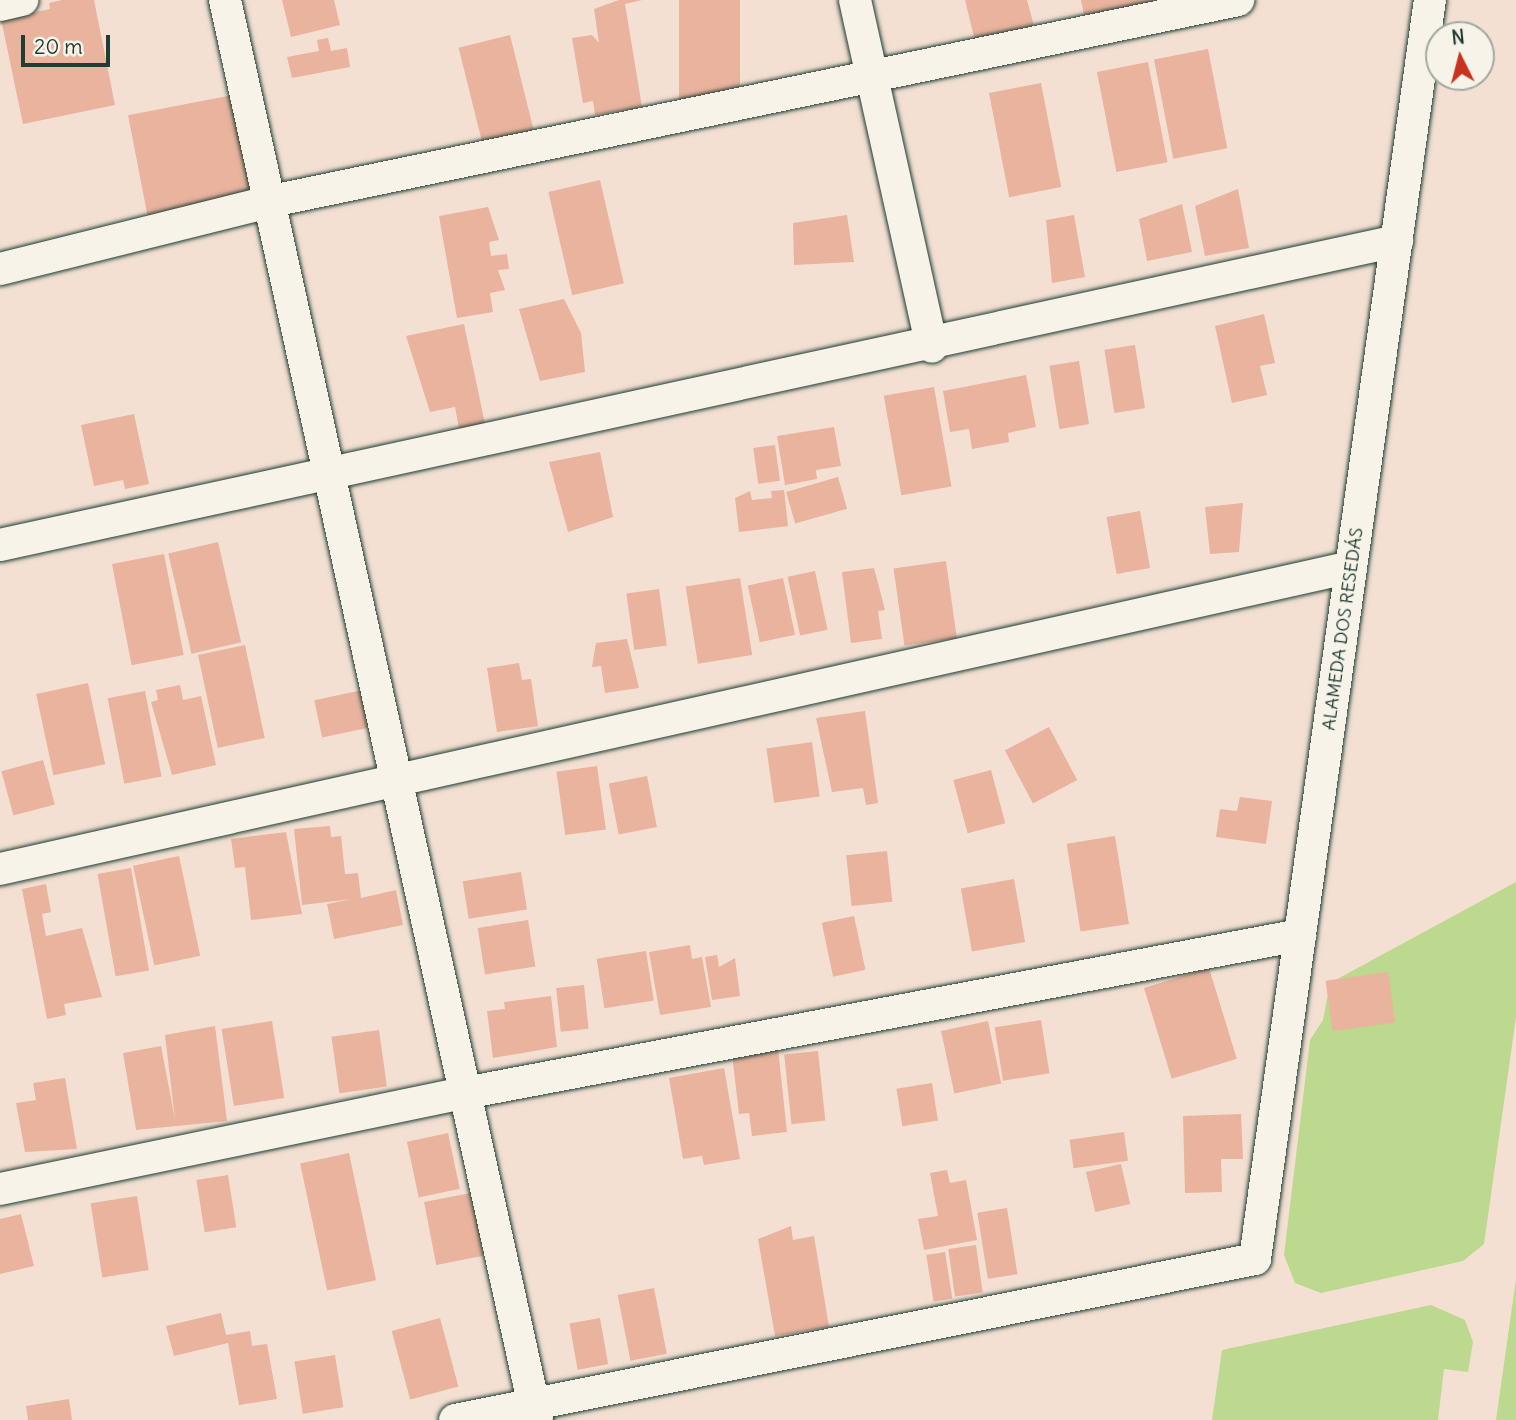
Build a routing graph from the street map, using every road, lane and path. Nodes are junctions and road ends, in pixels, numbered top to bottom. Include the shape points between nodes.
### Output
1 (22, 0) edge
2 (225, 0) edge
3 (855, 0) edge
4 (1238, 0) edge
5 (1430, 0) edge
6 (0, 5) edge
7 (874, 78) junction
8 (272, 201) junction
9 (1397, 241) junction
10 (0, 269) edge
11 (932, 347) junction
12 (328, 477) junction
13 (0, 545) edge
14 (1352, 567) junction
15 (398, 780) junction
16 (0, 869) edge
17 (1300, 935) junction
18 (470, 1092) junction
19 (0, 1189) edge
20 (536, 1411) edge
21 (455, 1420) edge

1 - 6 street
2 - 8 street
3 - 7 street
4 - 7 street
5 - 9 street, ALAMEDA DOS RESEDÁS
7 - 8 street
7 - 11 street
8 - 10 street
8 - 12 street
9 - 11 street
9 - 14 street, ALAMEDA DOS RESEDÁS
11 - 12 street
12 - 13 street
12 - 15 street
14 - 15 street
14 - 17 street, ALAMEDA DOS RESEDÁS
15 - 16 street
15 - 18 street
17 - 18 street
17 - 20 street, ALAMEDA DOS RESEDÁS via 1255,1259
18 - 19 street
18 - 20 street
20 - 21 street

